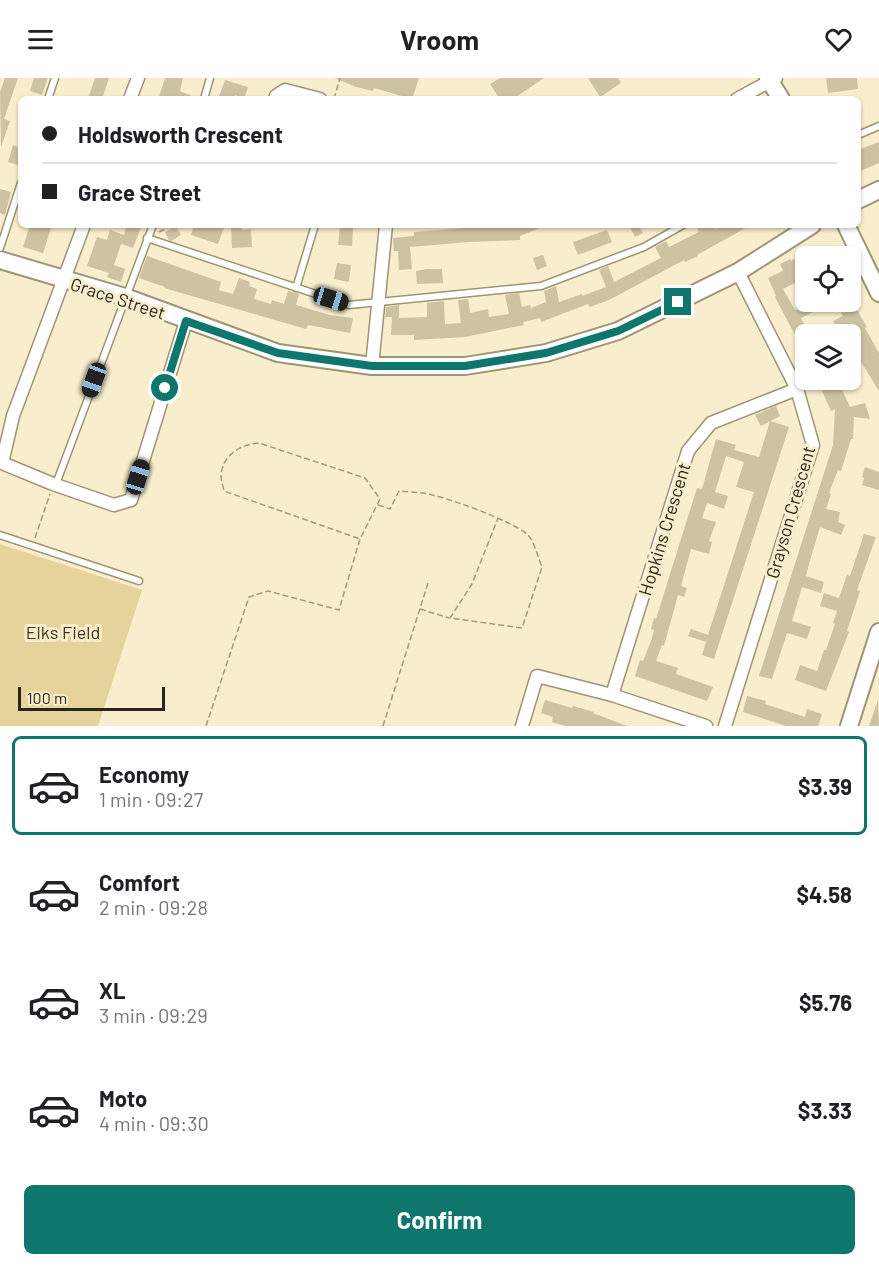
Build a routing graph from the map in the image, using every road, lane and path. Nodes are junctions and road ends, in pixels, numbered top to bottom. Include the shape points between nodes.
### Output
1 (55, 78) edge
2 (138, 78) edge
3 (210, 78) edge
4 (340, 78) edge
5 (772, 79) edge
6 (49, 96) edge
7 (131, 96) edge
8 (205, 96) edge
9 (276, 96) edge
10 (308, 96) edge
11 (335, 96) edge
12 (743, 96) edge
13 (780, 96) edge
14 (879, 126) edge
15 (861, 134) edge
16 (879, 190) edge
17 (18, 192) edge
18 (861, 199) edge
19 (83, 228) edge
20 (152, 228) edge
21 (168, 228) edge
22 (314, 228) edge
23 (386, 228) edge
24 (678, 228) edge
25 (808, 228) edge
26 (847, 228) edge
27 (147, 238) junction
28 (0, 248) edge
29 (0, 260) edge
30 (738, 272) junction
31 (63, 280) junction
32 (296, 288) junction
33 (879, 293) edge
34 (125, 297) junction
35 (380, 302) junction
36 (186, 321) junction
37 (372, 366) junction
38 (795, 385) edge
39 (795, 390) edge
40 (797, 390) edge
41 (54, 484) junction
42 (377, 504) junction
43 (498, 518) junction
44 (0, 535) edge
45 (360, 539) junction
46 (33, 546) junction
47 (139, 581) dead end
48 (428, 583) dead end
49 (420, 609) junction
50 (450, 618) junction
51 (879, 632) edge
52 (612, 695) junction
53 (206, 726) edge
54 (383, 726) edge
55 (522, 726) edge
56 (706, 726) edge
57 (724, 726) edge
58 (849, 726) edge

1 - 6 lane
2 - 7 street
3 - 8 lane
4 - 11 path
5 - 12 street
5 - 13 street
9 - 10 street via 285,90
14 - 15 lane
16 - 18 street
17 - 28 lane
19 - 31 street
20 - 27 lane
21 - 27 path
22 - 32 lane
23 - 35 street
24 - 35 lane via 644,247 541,286
25 - 30 street, Grace Street
26 - 33 street
27 - 32 lane
27 - 34 lane
29 - 31 street, Grace Street
30 - 37 street, Grace Street via 618,331 546,353 465,366
30 - 38 street, Grayson Crescent
31 - 34 street, Grace Street
31 - 41 street via 13,416 2,463
32 - 35 lane via 349,305
34 - 36 street, Grace Street
34 - 41 lane
35 - 37 street
36 - 37 street, Grace Street via 278,353
36 - 41 street via 131,500 114,505
39 - 52 street, Hopkins Crescent via 711,423 687,451
40 - 57 street, Grayson Crescent via 813,445
41 - 46 path
42 - 43 path via 390,509 399,491 425,493
42 - 45 path
42 - 45 path via 380,499 365,478 259,443 245,444 229,455 221,475 224,491
43 - 50 path via 472,584
43 - 50 path via 529,535 542,567 522,628
44 - 46 lane
45 - 53 path via 339,610 268,591 249,597
46 - 47 lane
48 - 49 path
49 - 50 path
49 - 54 path
51 - 58 street
52 - 55 street via 537,676
52 - 56 street

